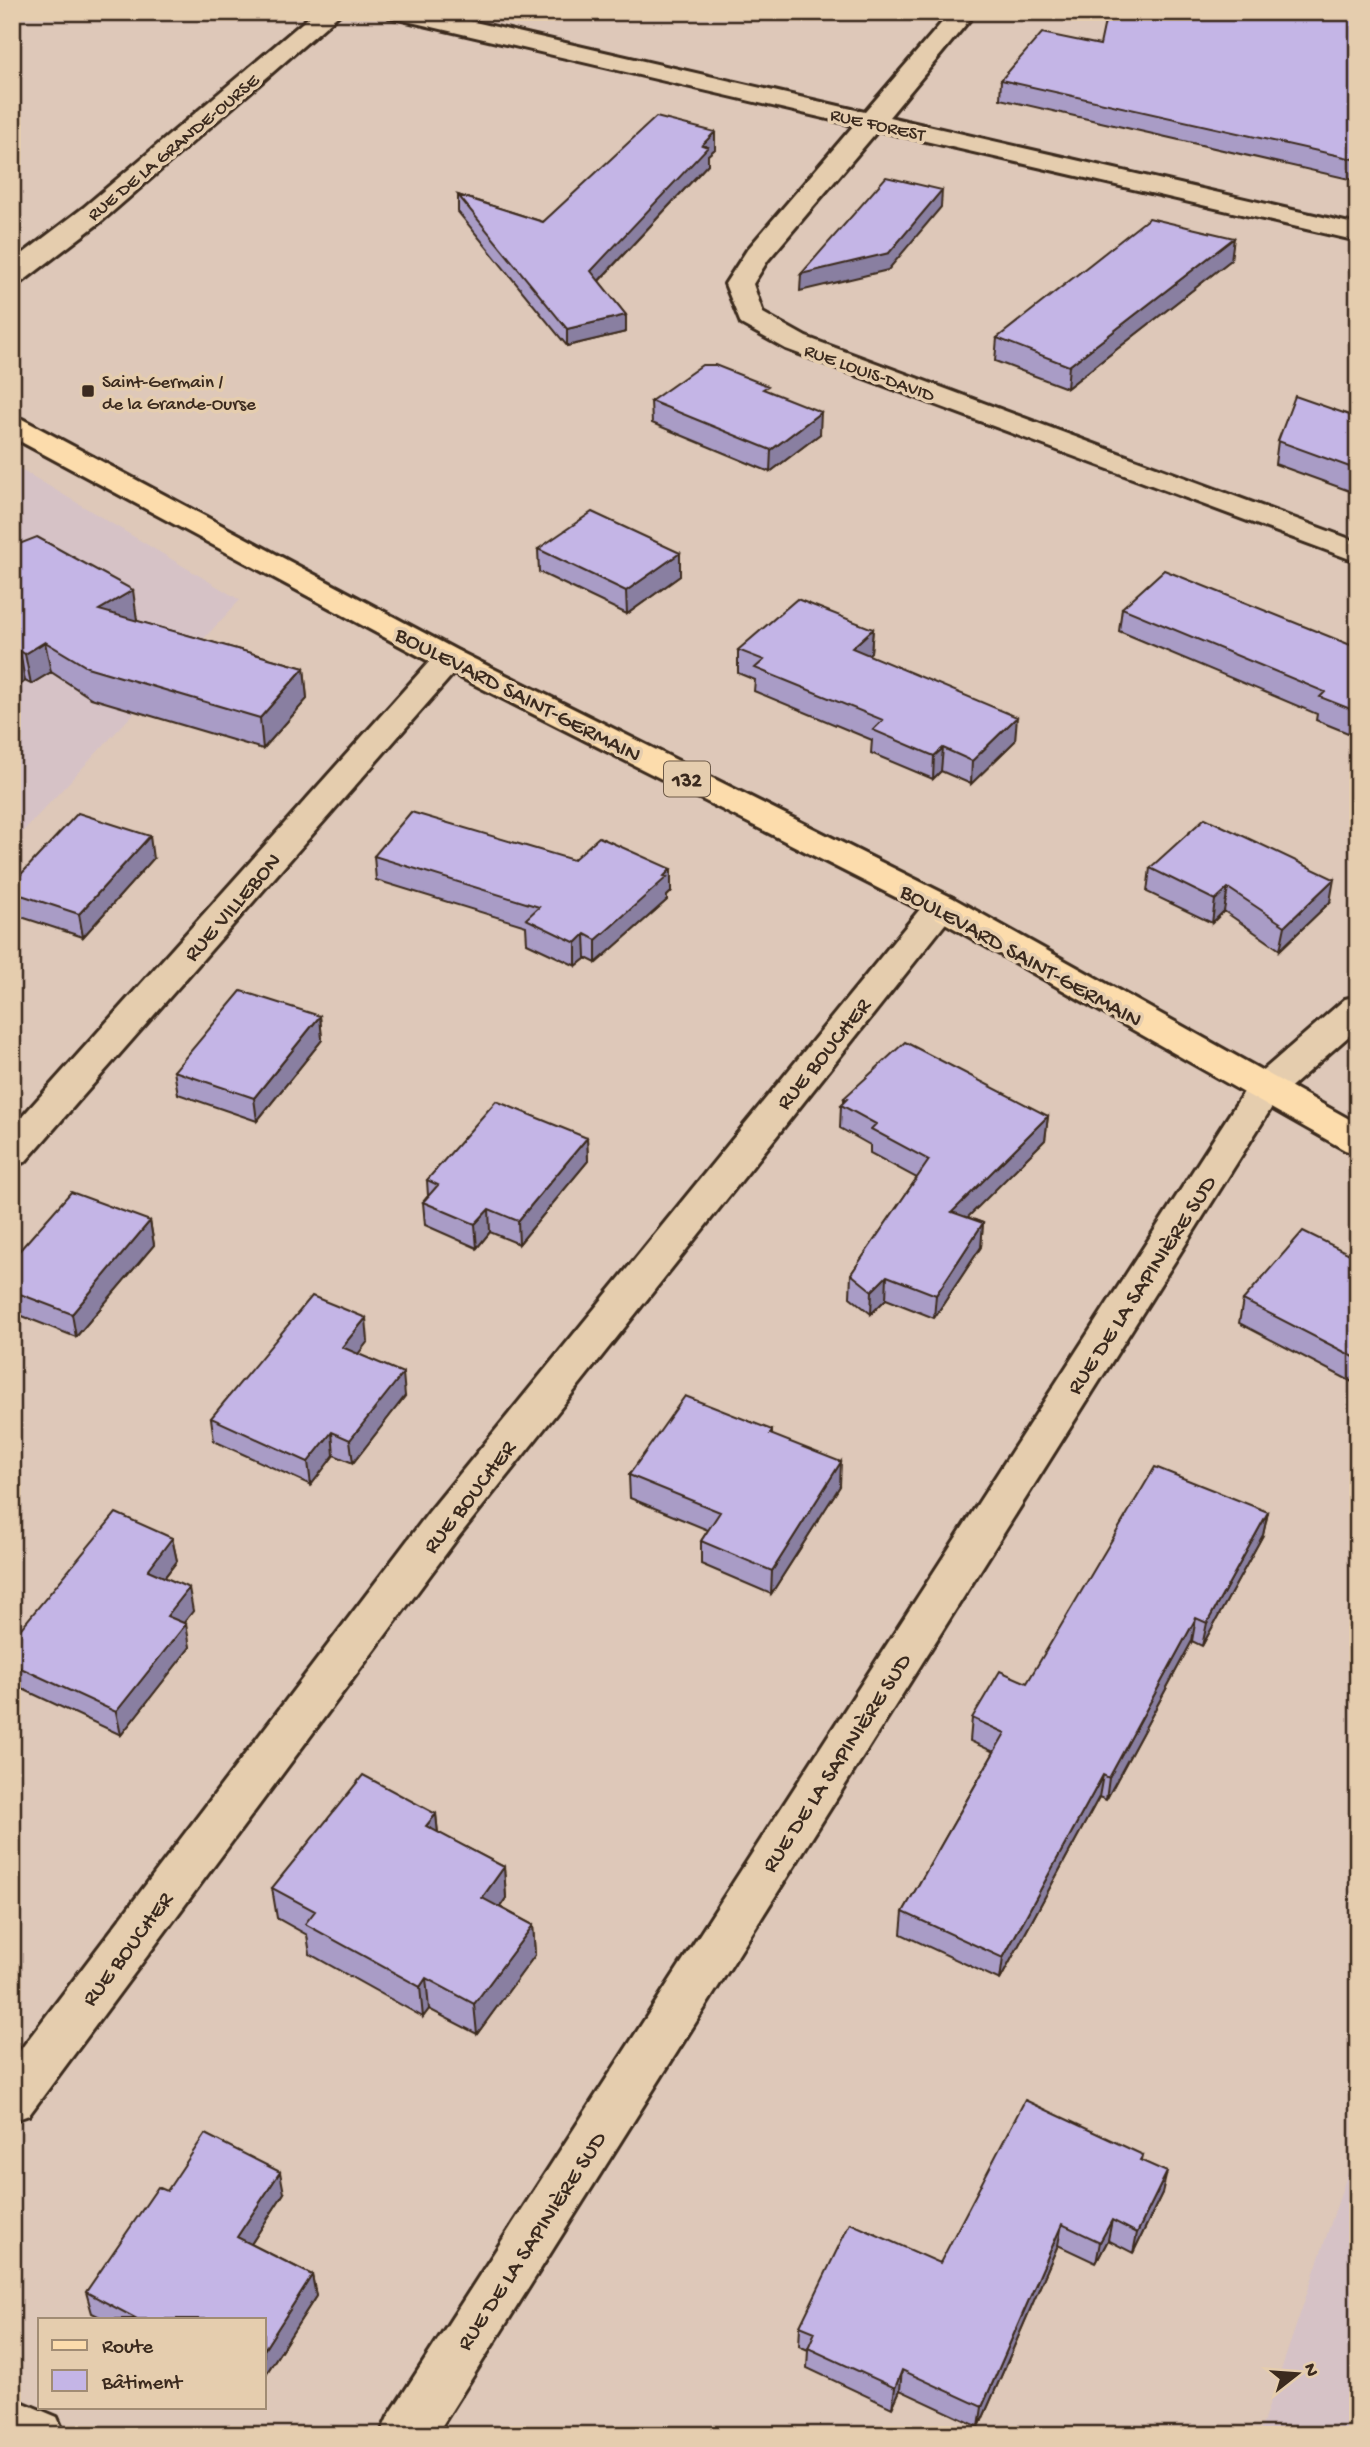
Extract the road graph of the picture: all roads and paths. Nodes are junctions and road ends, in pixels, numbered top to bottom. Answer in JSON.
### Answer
{"nodes":[{"id":1,"x":330,"y":12,"type":"edge"},
{"id":2,"x":398,"y":12,"type":"edge"},
{"id":3,"x":964,"y":12,"type":"edge"},
{"id":4,"x":871,"y":121,"type":"junction"},
{"id":5,"x":1358,"y":233,"type":"edge"},
{"id":6,"x":12,"y":276,"type":"edge"},
{"id":7,"x":12,"y":425,"type":"edge"},
{"id":8,"x":1358,"y":553,"type":"edge"},
{"id":9,"x":449,"y":659,"type":"junction"},
{"id":10,"x":941,"y":906,"type":"junction"},
{"id":11,"x":1358,"y":1008,"type":"edge"},
{"id":12,"x":1264,"y":1090,"type":"junction"},
{"id":13,"x":1358,"y":1141,"type":"edge"},
{"id":14,"x":12,"y":1153,"type":"edge"},
{"id":15,"x":12,"y":2099,"type":"edge"},
{"id":16,"x":12,"y":2423,"type":"edge"},
{"id":17,"x":38,"y":2435,"type":"edge"},
{"id":18,"x":406,"y":2435,"type":"edge"}],
"edges":[{"from":1,"to":6,"type":"street","name":"RUE DE LA GRANDE-OURSE"},
{"from":2,"to":4,"type":"street","name":"RUE FOREST"},
{"from":3,"to":4,"type":"street","name":"RUE LOUIS-DAVID"},
{"from":4,"to":5,"type":"street","name":"RUE FOREST"},
{"from":4,"to":8,"type":"street","name":"RUE LOUIS-DAVID"},
{"from":7,"to":9,"type":"main road","name":"BOULEVARD SAINT-GERMAIN","number":"132"},
{"from":9,"to":10,"type":"main road","name":"BOULEVARD SAINT-GERMAIN","number":"132"},
{"from":9,"to":14,"type":"street","name":"RUE VILLEBON"},
{"from":10,"to":12,"type":"main road","name":"BOULEVARD SAINT-GERMAIN","number":"132"},
{"from":10,"to":15,"type":"street","name":"RUE BOUCHER"},
{"from":11,"to":12,"type":"street","name":"RUE DE LA SAPINIÈRE SUD"},
{"from":12,"to":13,"type":"main road","name":"BOULEVARD SAINT-GERMAIN","number":"132"},
{"from":12,"to":18,"type":"street","name":"RUE DE LA SAPINIÈRE SUD"},
{"from":16,"to":17,"type":"street"}]}
